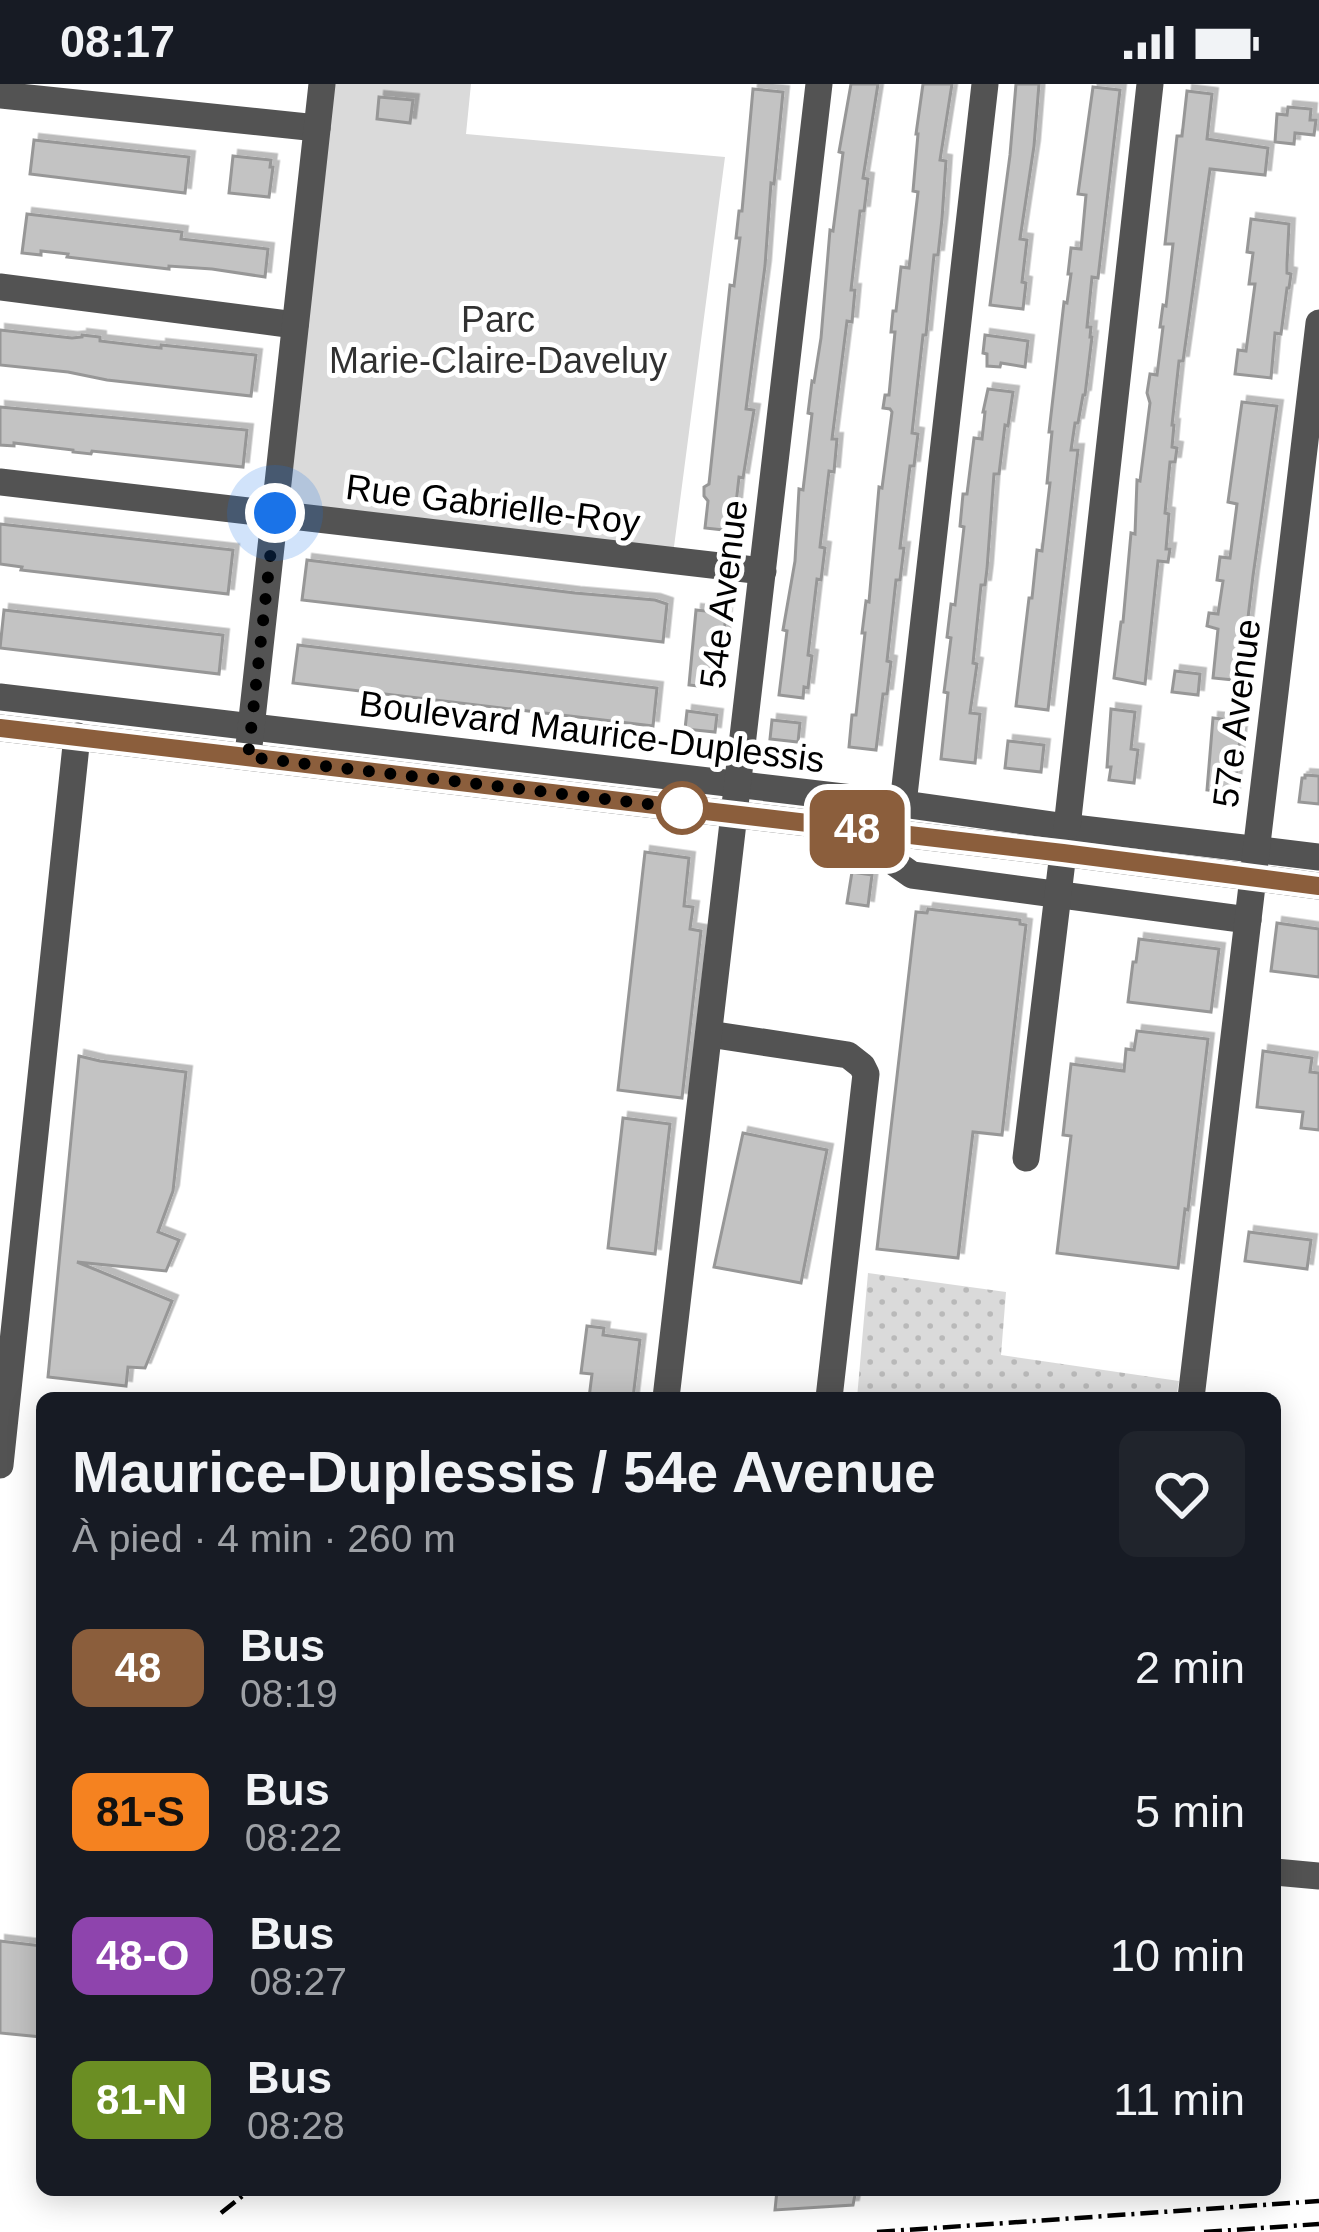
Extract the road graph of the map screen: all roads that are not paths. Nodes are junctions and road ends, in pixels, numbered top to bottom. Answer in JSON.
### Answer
{"nodes":[{"id":1,"x":322,"y":84,"type":"edge"},
{"id":2,"x":819,"y":84,"type":"edge"},
{"id":3,"x":985,"y":84,"type":"edge"},
{"id":4,"x":1150,"y":84,"type":"edge"},
{"id":5,"x":1,"y":102,"type":"edge"},
{"id":6,"x":317,"y":128,"type":"junction"},
{"id":7,"x":0,"y":287,"type":"edge"},
{"id":8,"x":1319,"y":323,"type":"edge"},
{"id":9,"x":295,"y":325,"type":"junction"},
{"id":10,"x":0,"y":482,"type":"edge"},
{"id":11,"x":275,"y":513,"type":"junction"},
{"id":12,"x":763,"y":571,"type":"junction"},
{"id":13,"x":0,"y":697,"type":"edge"},
{"id":14,"x":0,"y":728,"type":"edge"},
{"id":15,"x":250,"y":728,"type":"junction"},
{"id":16,"x":77,"y":736,"type":"junction"},
{"id":17,"x":248,"y":757,"type":"junction"},
{"id":18,"x":738,"y":785,"type":"junction"},
{"id":19,"x":903,"y":804,"type":"junction"},
{"id":20,"x":734,"y":814,"type":"junction"},
{"id":21,"x":896,"y":834,"type":"junction"},
{"id":22,"x":1065,"y":840,"type":"junction"},
{"id":23,"x":1319,"y":857,"type":"edge"},
{"id":24,"x":1254,"y":864,"type":"junction"},
{"id":25,"x":1319,"y":886,"type":"edge"},
{"id":26,"x":1058,"y":895,"type":"junction"},
{"id":27,"x":1248,"y":920,"type":"junction"},
{"id":28,"x":709,"y":1034,"type":"junction"},
{"id":29,"x":1026,"y":1158,"type":"dead end"},
{"id":30,"x":667,"y":1392,"type":"edge"},
{"id":31,"x":831,"y":1392,"type":"edge"},
{"id":32,"x":1192,"y":1392,"type":"edge"},
{"id":33,"x":2,"y":1424,"type":"edge"},
{"id":34,"x":0,"y":1465,"type":"edge"},
{"id":35,"x":1281,"y":1872,"type":"edge"},
{"id":36,"x":1319,"y":1876,"type":"edge"}],
"edges":[{"from":1,"to":6,"type":"street"},
{"from":2,"to":12,"type":"street","name":"54e Avenue"},
{"from":3,"to":19,"type":"street"},
{"from":4,"to":22,"type":"street"},
{"from":5,"to":6,"type":"street"},
{"from":6,"to":9,"type":"street"},
{"from":7,"to":9,"type":"street"},
{"from":8,"to":24,"type":"street","name":"57e Avenue"},
{"from":9,"to":11,"type":"street"},
{"from":10,"to":11,"type":"street","name":"Rue Gabrielle-Roy"},
{"from":11,"to":12,"type":"street","name":"Rue Gabrielle-Roy"},
{"from":11,"to":15,"type":"street"},
{"from":12,"to":18,"type":"street","name":"54e Avenue"},
{"from":13,"to":15,"type":"street","name":"Boulevard Maurice-Duplessis"},
{"from":14,"to":16,"type":"street","name":"Boulevard Maurice-Duplessis"},
{"from":15,"to":17,"type":"street"},
{"from":15,"to":18,"type":"street","name":"Boulevard Maurice-Duplessis"},
{"from":16,"to":17,"type":"street","name":"Boulevard Maurice-Duplessis"},
{"from":16,"to":33,"type":"street"},
{"from":17,"to":20,"type":"street","name":"Boulevard Maurice-Duplessis"},
{"from":18,"to":19,"type":"street","name":"Boulevard Maurice-Duplessis"},
{"from":18,"to":20,"type":"street","name":"54e Avenue"},
{"from":19,"to":22,"type":"street","name":"Boulevard Maurice-Duplessis"},
{"from":20,"to":21,"type":"street","name":"Boulevard Maurice-Duplessis"},
{"from":20,"to":28,"type":"street","name":"54e Avenue"},
{"from":21,"to":22,"type":"street","name":"Boulevard Maurice-Duplessis"},
{"from":21,"to":26,"type":"street"},
{"from":22,"to":24,"type":"street","name":"Boulevard Maurice-Duplessis"},
{"from":22,"to":26,"type":"street"},
{"from":23,"to":24,"type":"street","name":"Boulevard Maurice-Duplessis"},
{"from":24,"to":25,"type":"street","name":"Boulevard Maurice-Duplessis"},
{"from":24,"to":27,"type":"street","name":"57e Avenue"},
{"from":26,"to":27,"type":"street"},
{"from":26,"to":29,"type":"street"},
{"from":27,"to":32,"type":"street","name":"57e Avenue"},
{"from":28,"to":30,"type":"street","name":"54e Avenue"},
{"from":28,"to":31,"type":"street"},
{"from":33,"to":34,"type":"street"},
{"from":35,"to":36,"type":"street"}]}
